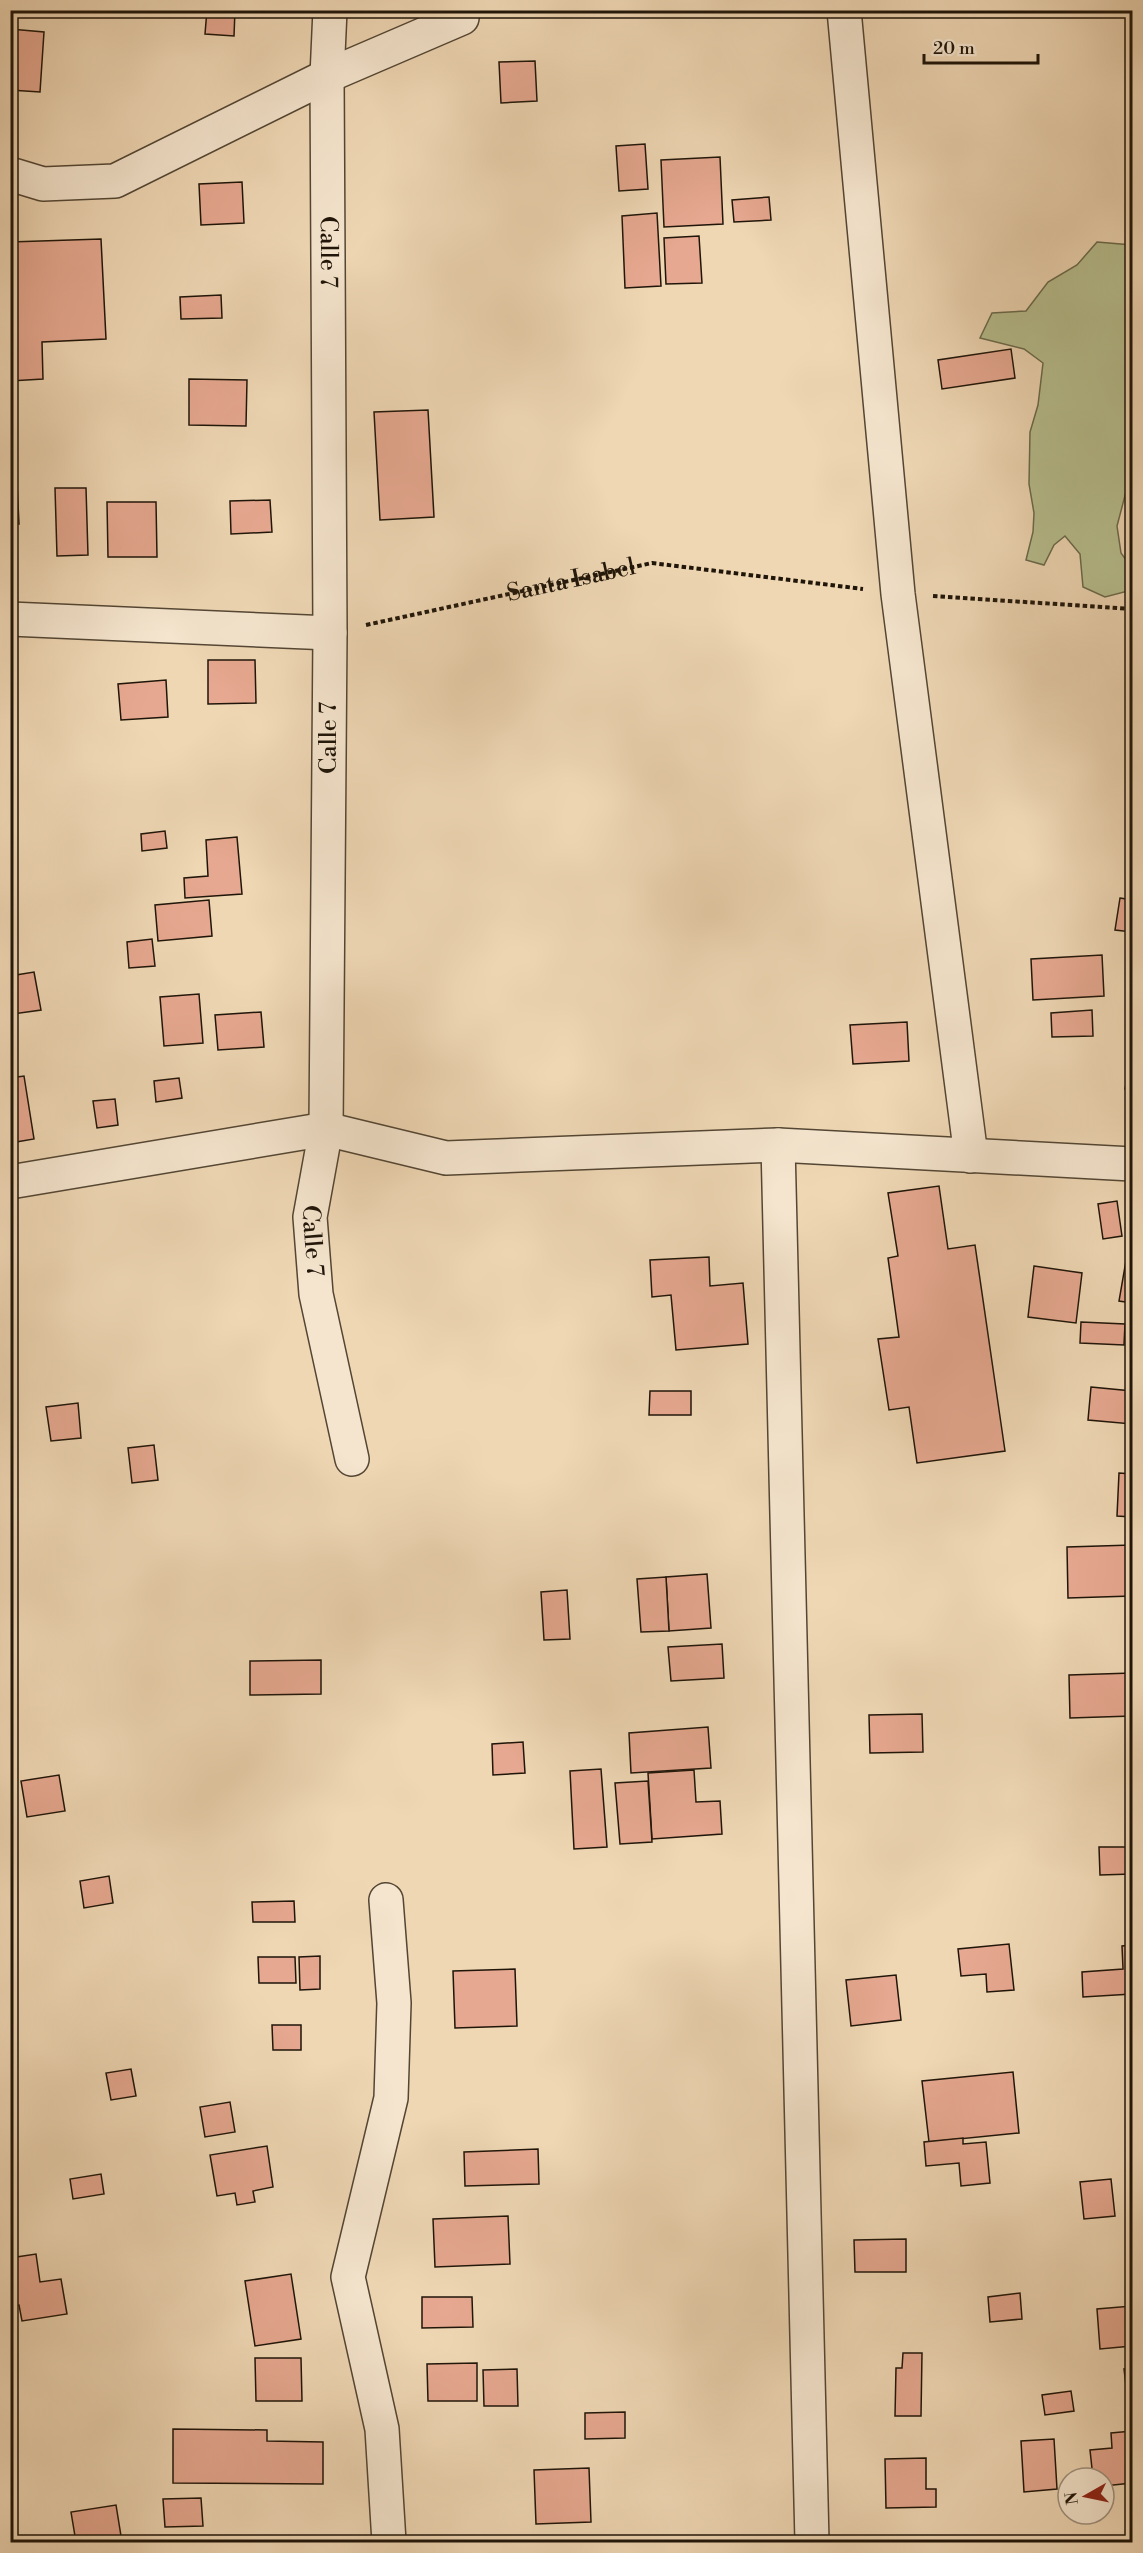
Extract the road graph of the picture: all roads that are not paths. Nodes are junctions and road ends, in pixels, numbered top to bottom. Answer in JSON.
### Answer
{"nodes":[{"id":1,"x":330,"y":10,"type":"edge"},
{"id":2,"x":844,"y":10,"type":"edge"},
{"id":3,"x":462,"y":18,"type":"dead end"},
{"id":4,"x":327,"y":76,"type":"junction"},
{"id":5,"x":10,"y":174,"type":"edge"},
{"id":6,"x":10,"y":619,"type":"edge"},
{"id":7,"x":330,"y":633,"type":"junction"},
{"id":8,"x":326,"y":1129,"type":"junction"},
{"id":9,"x":778,"y":1145,"type":"junction"},
{"id":10,"x":971,"y":1156,"type":"junction"},
{"id":11,"x":1132,"y":1164,"type":"edge"},
{"id":12,"x":10,"y":1182,"type":"edge"},
{"id":13,"x":352,"y":1459,"type":"dead end"},
{"id":14,"x":386,"y":1900,"type":"dead end"},
{"id":15,"x":389,"y":2542,"type":"edge"},
{"id":16,"x":812,"y":2542,"type":"edge"}],
"edges":[{"from":1,"to":4,"type":"street","name":"Calle 7"},
{"from":2,"to":10,"type":"street"},
{"from":3,"to":4,"type":"street"},
{"from":4,"to":5,"type":"street"},
{"from":4,"to":7,"type":"street","name":"Calle 7"},
{"from":6,"to":7,"type":"street"},
{"from":7,"to":8,"type":"street","name":"Calle 7"},
{"from":8,"to":9,"type":"street"},
{"from":8,"to":12,"type":"street"},
{"from":8,"to":13,"type":"street","name":"Calle 7"},
{"from":9,"to":10,"type":"street"},
{"from":9,"to":16,"type":"street"},
{"from":10,"to":11,"type":"street"},
{"from":14,"to":15,"type":"street"}]}
